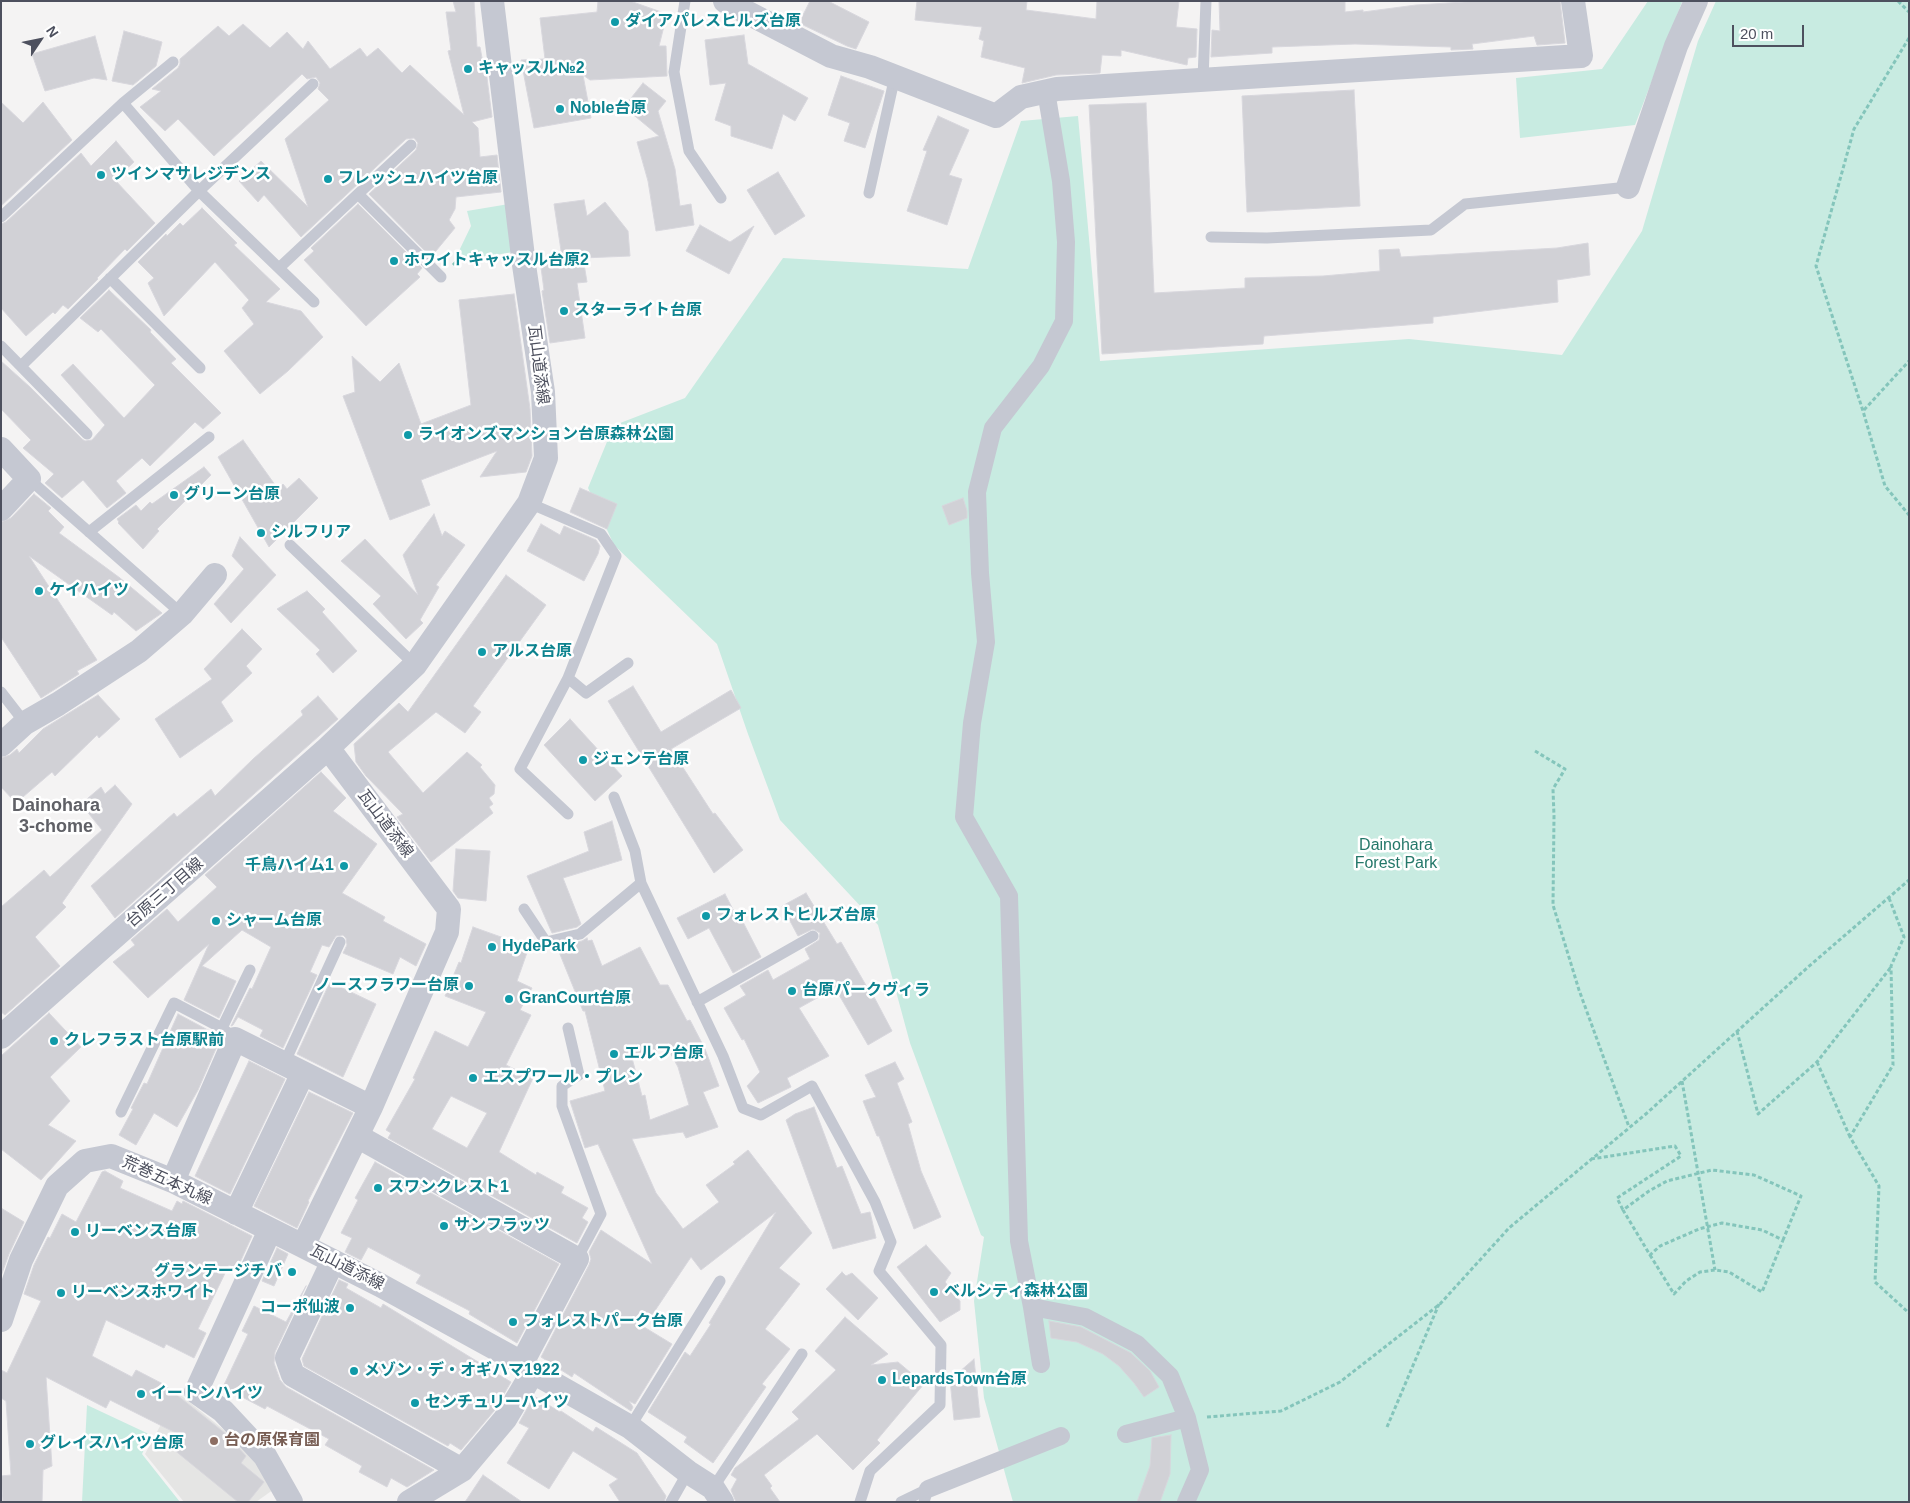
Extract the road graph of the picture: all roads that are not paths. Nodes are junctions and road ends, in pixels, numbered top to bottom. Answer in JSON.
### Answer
{"nodes":[{"id":1,"x":492,"y":1,"type":"edge"},
{"id":2,"x":685,"y":1,"type":"edge"},
{"id":3,"x":725,"y":1,"type":"edge"},
{"id":4,"x":1206,"y":1,"type":"edge"},
{"id":5,"x":1573,"y":1,"type":"edge"},
{"id":6,"x":1696,"y":1,"type":"edge"},
{"id":7,"x":173,"y":62,"type":"dead end"},
{"id":8,"x":895,"y":76,"type":"junction"},
{"id":9,"x":1203,"y":79,"type":"junction"},
{"id":10,"x":313,"y":84,"type":"dead end"},
{"id":11,"x":1046,"y":91,"type":"junction"},
{"id":12,"x":123,"y":103,"type":"junction"},
{"id":13,"x":411,"y":145,"type":"dead end"},
{"id":14,"x":1628,"y":187,"type":"joint"},
{"id":15,"x":199,"y":190,"type":"junction"},
{"id":16,"x":869,"y":193,"type":"dead end"},
{"id":17,"x":358,"y":194,"type":"junction"},
{"id":18,"x":721,"y":198,"type":"dead end"},
{"id":19,"x":1,"y":217,"type":"edge"},
{"id":20,"x":1211,"y":237,"type":"dead end"},
{"id":21,"x":279,"y":268,"type":"junction"},
{"id":22,"x":441,"y":277,"type":"dead end"},
{"id":23,"x":110,"y":278,"type":"junction"},
{"id":24,"x":314,"y":302,"type":"dead end"},
{"id":25,"x":1,"y":346,"type":"edge"},
{"id":26,"x":21,"y":366,"type":"junction"},
{"id":27,"x":200,"y":368,"type":"dead end"},
{"id":28,"x":87,"y":434,"type":"dead end"},
{"id":29,"x":209,"y":437,"type":"dead end"},
{"id":30,"x":1,"y":449,"type":"edge"},
{"id":31,"x":29,"y":479,"type":"junction"},
{"id":32,"x":529,"y":504,"type":"junction"},
{"id":33,"x":1,"y":509,"type":"edge"},
{"id":34,"x":89,"y":532,"type":"junction"},
{"id":35,"x":290,"y":545,"type":"dead end"},
{"id":36,"x":215,"y":575,"type":"dead end"},
{"id":37,"x":182,"y":614,"type":"junction"},
{"id":38,"x":628,"y":663,"type":"dead end"},
{"id":39,"x":415,"y":665,"type":"junction"},
{"id":40,"x":568,"y":678,"type":"junction"},
{"id":41,"x":1,"y":692,"type":"edge"},
{"id":42,"x":25,"y":723,"type":"junction"},
{"id":43,"x":1,"y":745,"type":"edge"},
{"id":44,"x":328,"y":748,"type":"junction"},
{"id":45,"x":614,"y":797,"type":"dead end"},
{"id":46,"x":568,"y":814,"type":"dead end"},
{"id":47,"x":640,"y":884,"type":"junction"},
{"id":48,"x":524,"y":909,"type":"dead end"},
{"id":49,"x":814,"y":936,"type":"dead end"},
{"id":50,"x":340,"y":942,"type":"dead end"},
{"id":51,"x":250,"y":970,"type":"dead end"},
{"id":52,"x":697,"y":1002,"type":"junction"},
{"id":53,"x":568,"y":1028,"type":"dead end"},
{"id":54,"x":229,"y":1034,"type":"junction"},
{"id":55,"x":1,"y":1037,"type":"edge"},
{"id":56,"x":293,"y":1068,"type":"junction"},
{"id":57,"x":371,"y":1107,"type":"junction"},
{"id":58,"x":121,"y":1112,"type":"dead end"},
{"id":59,"x":357,"y":1136,"type":"junction"},
{"id":60,"x":173,"y":1180,"type":"junction"},
{"id":61,"x":236,"y":1213,"type":"junction"},
{"id":62,"x":270,"y":1230,"type":"junction"},
{"id":63,"x":303,"y":1246,"type":"junction"},
{"id":64,"x":577,"y":1259,"type":"junction"},
{"id":65,"x":333,"y":1261,"type":"junction"},
{"id":66,"x":720,"y":1281,"type":"dead end"},
{"id":67,"x":1032,"y":1307,"type":"junction"},
{"id":68,"x":1,"y":1320,"type":"edge"},
{"id":69,"x":802,"y":1354,"type":"dead end"},
{"id":70,"x":1041,"y":1364,"type":"dead end"},
{"id":71,"x":528,"y":1368,"type":"junction"},
{"id":72,"x":1186,"y":1418,"type":"junction"},
{"id":73,"x":630,"y":1427,"type":"junction"},
{"id":74,"x":1126,"y":1434,"type":"dead end"},
{"id":75,"x":1061,"y":1436,"type":"dead end"},
{"id":76,"x":462,"y":1470,"type":"junction"},
{"id":77,"x":688,"y":1472,"type":"junction"},
{"id":78,"x":718,"y":1495,"type":"edge"},
{"id":79,"x":926,"y":1495,"type":"edge"},
{"id":80,"x":291,"y":1502,"type":"edge"},
{"id":81,"x":409,"y":1502,"type":"edge"},
{"id":82,"x":671,"y":1502,"type":"edge"},
{"id":83,"x":860,"y":1502,"type":"edge"},
{"id":84,"x":901,"y":1502,"type":"edge"},
{"id":85,"x":1186,"y":1502,"type":"edge"}],
"edges":[{"from":1,"to":32,"type":"street","name":"瓦山道添線"},
{"from":2,"to":18,"type":"lane"},
{"from":3,"to":8,"type":"street"},
{"from":4,"to":9,"type":"lane"},
{"from":5,"to":9,"type":"street"},
{"from":6,"to":14,"type":"street"},
{"from":7,"to":12,"type":"lane"},
{"from":8,"to":11,"type":"street"},
{"from":8,"to":16,"type":"lane"},
{"from":9,"to":11,"type":"street"},
{"from":10,"to":15,"type":"lane"},
{"from":11,"to":67,"type":"street"},
{"from":12,"to":15,"type":"lane"},
{"from":12,"to":19,"type":"lane"},
{"from":13,"to":17,"type":"lane"},
{"from":14,"to":20,"type":"lane"},
{"from":15,"to":21,"type":"lane"},
{"from":15,"to":23,"type":"lane"},
{"from":17,"to":21,"type":"lane"},
{"from":17,"to":22,"type":"lane"},
{"from":21,"to":24,"type":"lane"},
{"from":23,"to":26,"type":"lane"},
{"from":23,"to":27,"type":"lane"},
{"from":25,"to":26,"type":"lane"},
{"from":26,"to":28,"type":"lane"},
{"from":29,"to":34,"type":"lane"},
{"from":30,"to":31,"type":"street"},
{"from":31,"to":33,"type":"street"},
{"from":31,"to":34,"type":"lane"},
{"from":32,"to":39,"type":"street","name":"瓦山道添線"},
{"from":32,"to":40,"type":"lane"},
{"from":34,"to":37,"type":"lane"},
{"from":35,"to":39,"type":"lane"},
{"from":36,"to":37,"type":"street"},
{"from":37,"to":42,"type":"street"},
{"from":38,"to":40,"type":"lane"},
{"from":39,"to":44,"type":"street","name":"瓦山道添線"},
{"from":40,"to":46,"type":"lane"},
{"from":41,"to":42,"type":"lane"},
{"from":42,"to":43,"type":"street"},
{"from":44,"to":55,"type":"street","name":"台原三丁目線"},
{"from":44,"to":57,"type":"street","name":"瓦山道添線"},
{"from":45,"to":47,"type":"lane"},
{"from":47,"to":48,"type":"lane"},
{"from":47,"to":52,"type":"lane"},
{"from":49,"to":52,"type":"lane"},
{"from":50,"to":56,"type":"lane"},
{"from":51,"to":54,"type":"lane"},
{"from":52,"to":83,"type":"lane"},
{"from":53,"to":64,"type":"lane"},
{"from":54,"to":56,"type":"street"},
{"from":54,"to":58,"type":"lane"},
{"from":54,"to":60,"type":"street"},
{"from":56,"to":57,"type":"street"},
{"from":56,"to":61,"type":"street"},
{"from":57,"to":59,"type":"street","name":"瓦山道添線"},
{"from":59,"to":63,"type":"street","name":"瓦山道添線"},
{"from":59,"to":64,"type":"street"},
{"from":60,"to":61,"type":"street","name":"荒巻五本丸線"},
{"from":60,"to":68,"type":"street","name":"荒巻五本丸線"},
{"from":61,"to":62,"type":"street","name":"荒巻五本丸線"},
{"from":62,"to":63,"type":"street","name":"荒巻五本丸線"},
{"from":62,"to":80,"type":"street"},
{"from":63,"to":65,"type":"street","name":"瓦山道添線"},
{"from":64,"to":71,"type":"street"},
{"from":65,"to":71,"type":"street","name":"瓦山道添線"},
{"from":65,"to":76,"type":"street"},
{"from":66,"to":73,"type":"lane"},
{"from":67,"to":70,"type":"street"},
{"from":67,"to":72,"type":"street"},
{"from":69,"to":78,"type":"lane"},
{"from":71,"to":73,"type":"street","name":"瓦山道添線"},
{"from":71,"to":76,"type":"street"},
{"from":72,"to":74,"type":"street"},
{"from":72,"to":85,"type":"street"},
{"from":73,"to":77,"type":"street","name":"瓦山道添線"},
{"from":75,"to":79,"type":"street"},
{"from":76,"to":81,"type":"street"},
{"from":77,"to":78,"type":"street","name":"瓦山道添線"},
{"from":77,"to":82,"type":"lane"},
{"from":79,"to":84,"type":"lane"}]}
